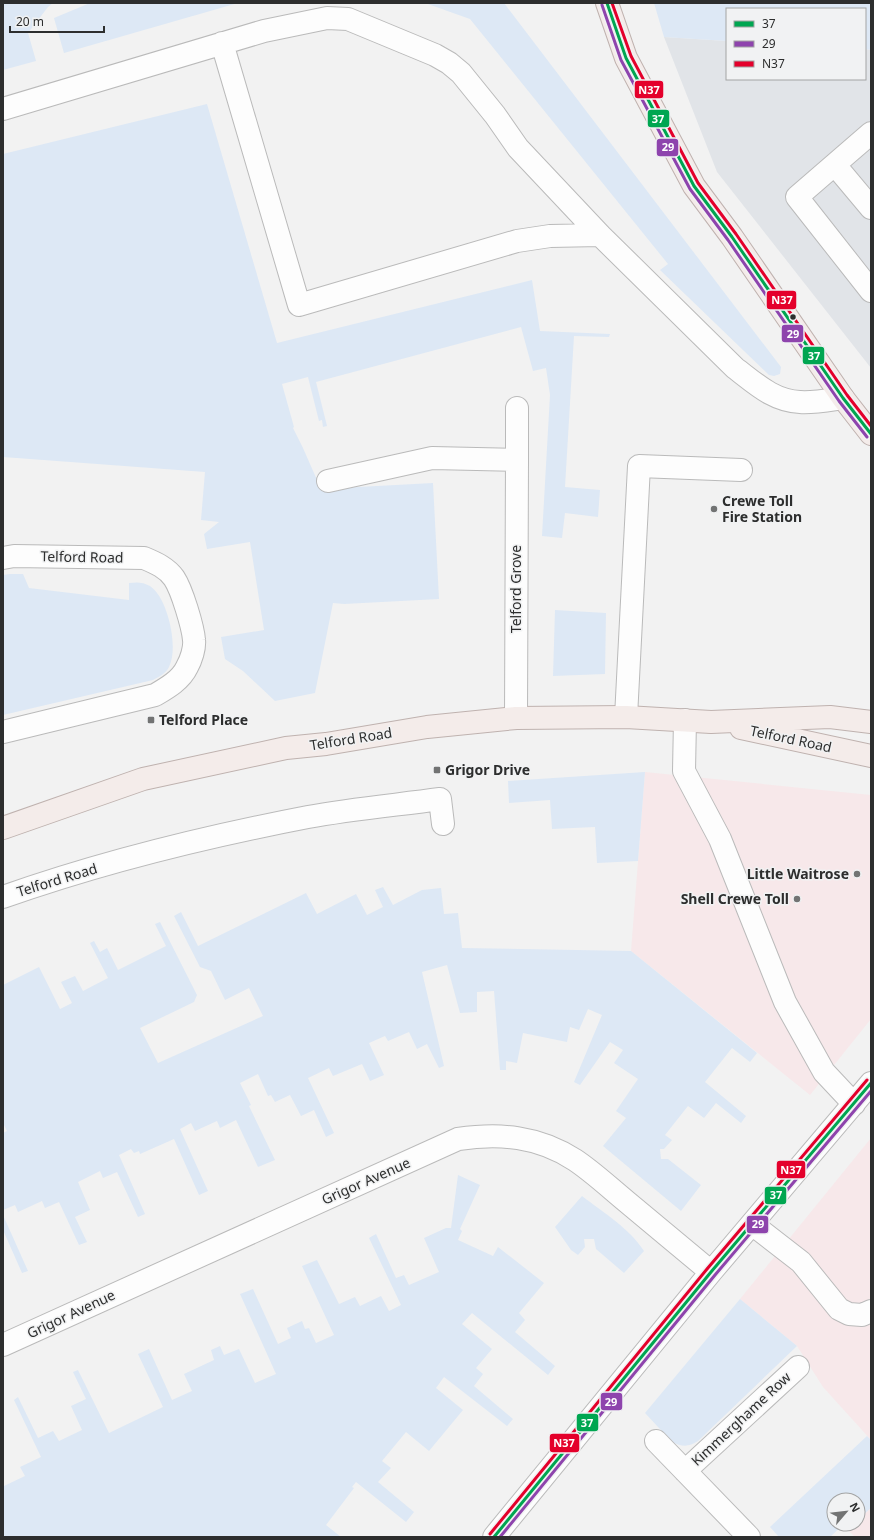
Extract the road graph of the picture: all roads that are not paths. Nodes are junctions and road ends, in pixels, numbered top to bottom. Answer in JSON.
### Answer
{"nodes":[{"id":1,"x":607,"y":3,"type":"edge"},
{"id":2,"x":222,"y":43,"type":"junction"},
{"id":3,"x":3,"y":109,"type":"edge"},
{"id":4,"x":871,"y":133,"type":"edge"},
{"id":5,"x":835,"y":165,"type":"junction"},
{"id":6,"x":871,"y":208,"type":"edge"},
{"id":7,"x":600,"y":235,"type":"junction"},
{"id":8,"x":871,"y":291,"type":"edge"},
{"id":9,"x":843,"y":398,"type":"junction"},
{"id":10,"x":517,"y":408,"type":"dead end"},
{"id":11,"x":871,"y":434,"type":"edge"},
{"id":12,"x":517,"y":460,"type":"junction"},
{"id":13,"x":741,"y":470,"type":"dead end"},
{"id":14,"x":328,"y":481,"type":"dead end"},
{"id":15,"x":3,"y":558,"type":"edge"},
{"id":16,"x":626,"y":717,"type":"junction"},
{"id":17,"x":516,"y":718,"type":"junction"},
{"id":18,"x":685,"y":720,"type":"junction"},
{"id":19,"x":711,"y":722,"type":"junction"},
{"id":20,"x":871,"y":722,"type":"edge"},
{"id":21,"x":3,"y":732,"type":"edge"},
{"id":22,"x":871,"y":756,"type":"edge"},
{"id":23,"x":442,"y":824,"type":"dead end"},
{"id":24,"x":3,"y":828,"type":"edge"},
{"id":25,"x":3,"y":897,"type":"edge"},
{"id":26,"x":871,"y":1083,"type":"edge"},
{"id":27,"x":854,"y":1104,"type":"junction"},
{"id":28,"x":752,"y":1224,"type":"junction"},
{"id":29,"x":711,"y":1272,"type":"junction"},
{"id":30,"x":871,"y":1311,"type":"edge"},
{"id":31,"x":3,"y":1345,"type":"edge"},
{"id":32,"x":798,"y":1367,"type":"dead end"},
{"id":33,"x":656,"y":1441,"type":"dead end"},
{"id":34,"x":685,"y":1471,"type":"junction"},
{"id":35,"x":494,"y":1537,"type":"edge"},
{"id":36,"x":749,"y":1537,"type":"edge"}],
"edges":[{"from":1,"to":9,"type":"main road"},
{"from":2,"to":3,"type":"street"},
{"from":2,"to":7,"type":"street"},
{"from":2,"to":7,"type":"street"},
{"from":4,"to":5,"type":"street"},
{"from":5,"to":6,"type":"street"},
{"from":5,"to":8,"type":"street"},
{"from":7,"to":9,"type":"street"},
{"from":9,"to":11,"type":"main road"},
{"from":10,"to":12,"type":"street","name":"Telford Grove"},
{"from":12,"to":14,"type":"street"},
{"from":12,"to":17,"type":"street","name":"Telford Grove"},
{"from":13,"to":16,"type":"street"},
{"from":15,"to":21,"type":"street","name":"Telford Road"},
{"from":16,"to":17,"type":"main road","name":"Telford Road"},
{"from":16,"to":18,"type":"main road","name":"Telford Road"},
{"from":17,"to":24,"type":"main road","name":"Telford Road"},
{"from":18,"to":19,"type":"main road","name":"Telford Road"},
{"from":18,"to":27,"type":"street"},
{"from":19,"to":20,"type":"main road","name":"Telford Road"},
{"from":19,"to":22,"type":"main road","name":"Telford Road"},
{"from":23,"to":25,"type":"street","name":"Telford Road"},
{"from":26,"to":27,"type":"street"},
{"from":27,"to":28,"type":"street"},
{"from":28,"to":29,"type":"street"},
{"from":28,"to":30,"type":"street"},
{"from":29,"to":31,"type":"street","name":"Grigor Avenue"},
{"from":29,"to":35,"type":"street"},
{"from":32,"to":34,"type":"street","name":"Kimmerghame Row"},
{"from":33,"to":34,"type":"street","name":"Kimmerghame Row"},
{"from":34,"to":36,"type":"street","name":"Kimmerghame Row"}]}
